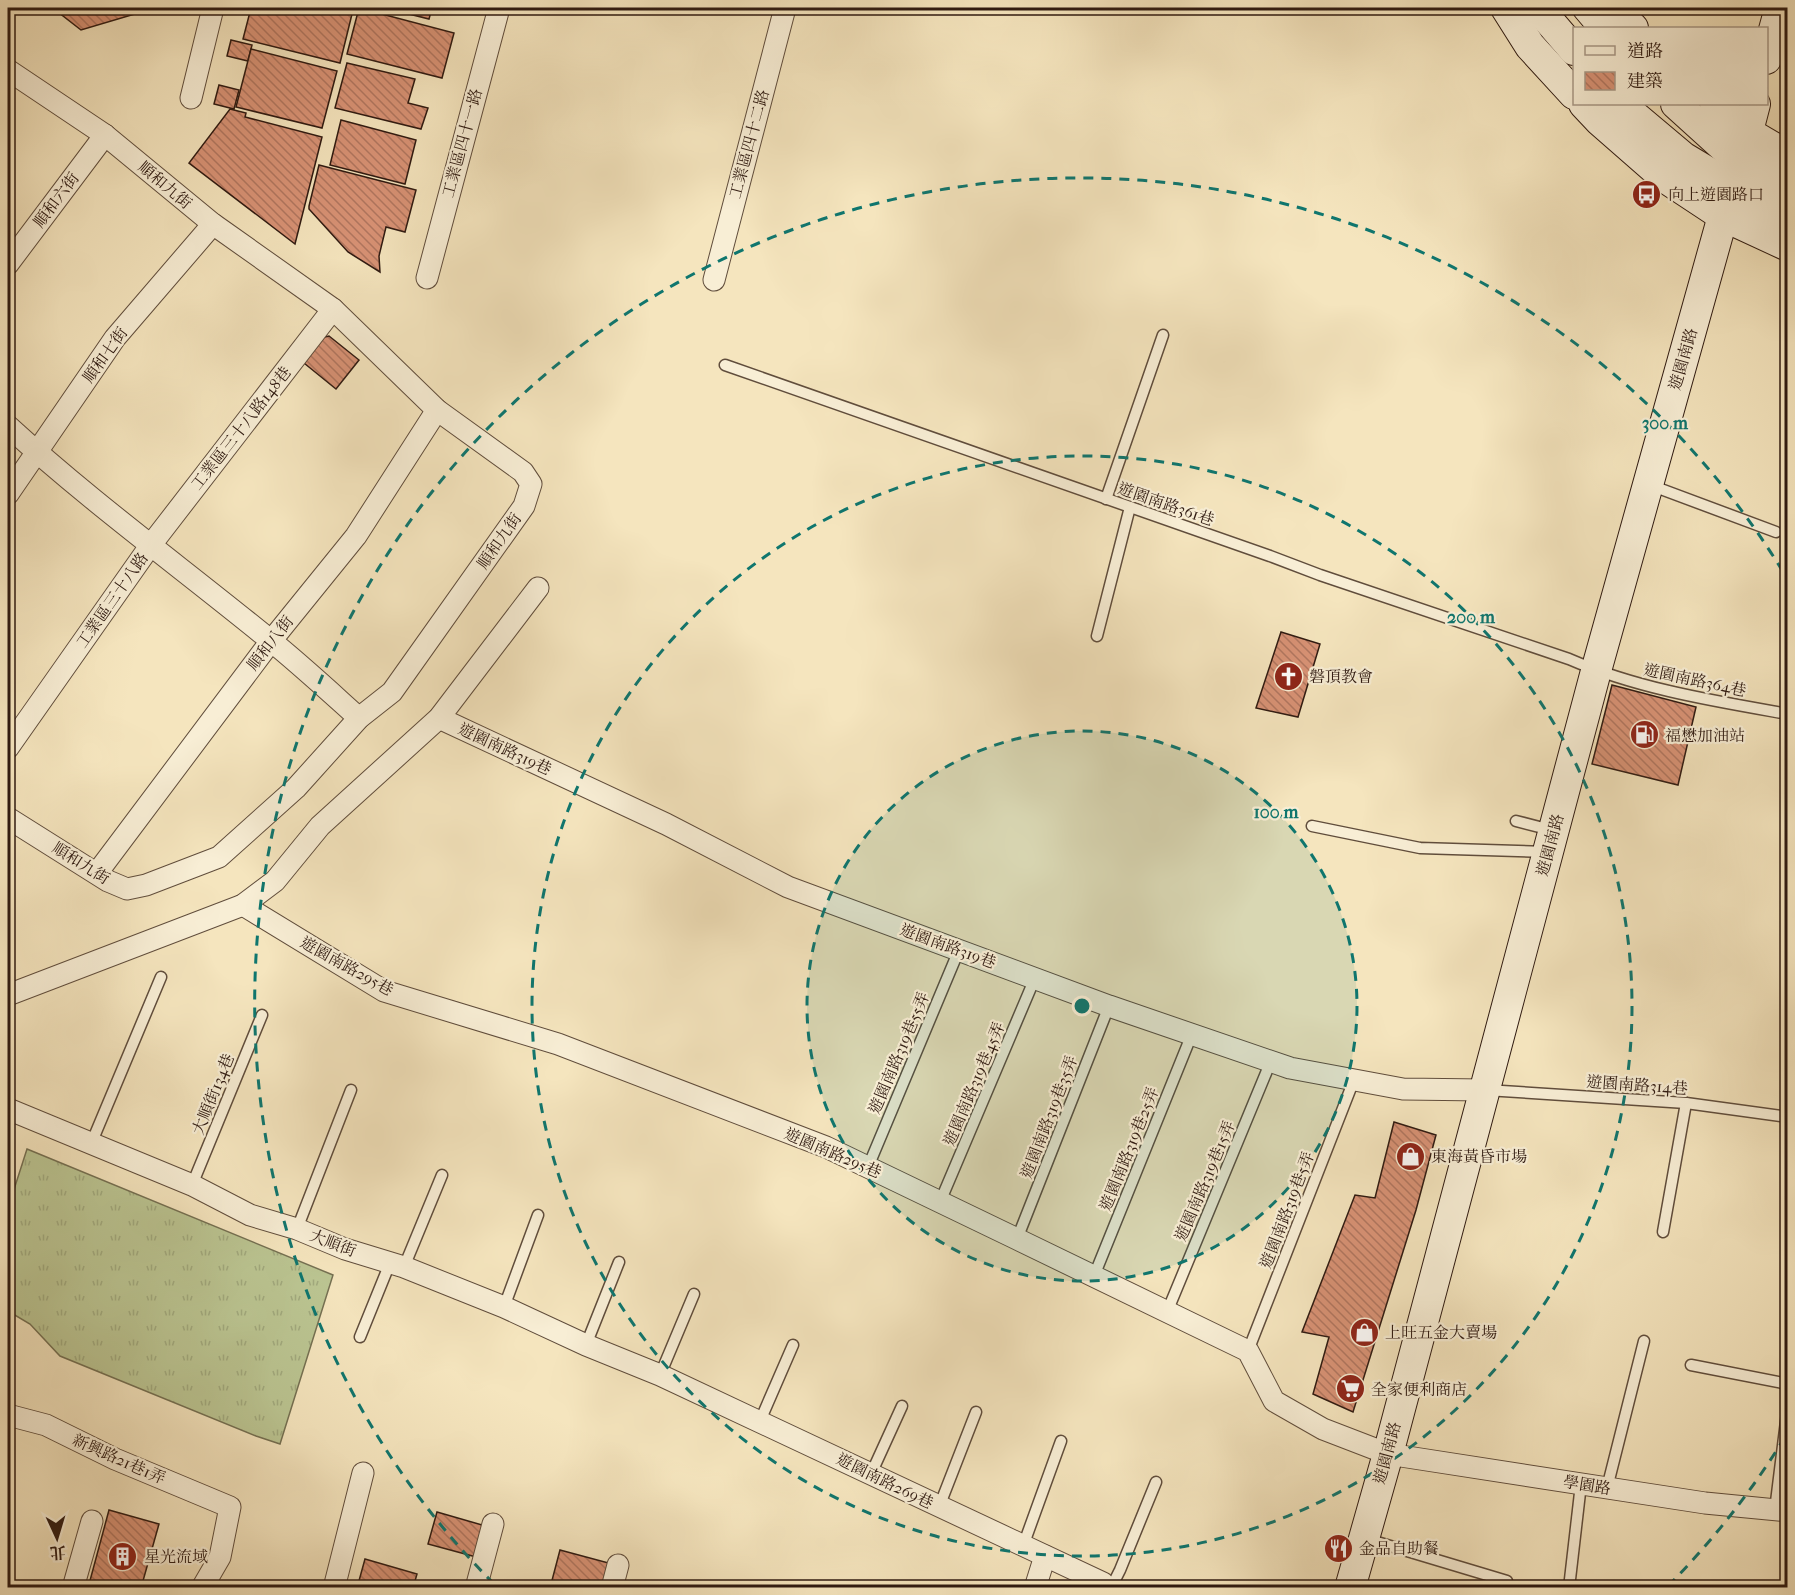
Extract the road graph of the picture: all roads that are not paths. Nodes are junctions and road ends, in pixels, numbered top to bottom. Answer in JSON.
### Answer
{"nodes":[{"id":1,"x":213,"y":8,"type":"edge"},
{"id":2,"x":499,"y":8,"type":"edge"},
{"id":3,"x":785,"y":8,"type":"edge"},
{"id":4,"x":1506,"y":8,"type":"edge"},
{"id":5,"x":1538,"y":8,"type":"edge"},
{"id":6,"x":1588,"y":8,"type":"edge"},
{"id":7,"x":1613,"y":8,"type":"edge"},
{"id":8,"x":1780,"y":8,"type":"edge"},
{"id":9,"x":1604,"y":27,"type":"edge"},
{"id":10,"x":1632,"y":27,"type":"edge"},
{"id":11,"x":1573,"y":48,"type":"edge"},
{"id":12,"x":1768,"y":55,"type":"edge"},
{"id":13,"x":8,"y":70,"type":"edge"},
{"id":14,"x":1573,"y":91,"type":"edge"},
{"id":15,"x":191,"y":99,"type":"dead end"},
{"id":16,"x":1585,"y":105,"type":"edge"},
{"id":17,"x":1621,"y":105,"type":"edge"},
{"id":18,"x":1677,"y":105,"type":"edge"},
{"id":19,"x":1716,"y":105,"type":"edge"},
{"id":20,"x":1755,"y":105,"type":"edge"},
{"id":21,"x":1747,"y":132,"type":"junction"},
{"id":22,"x":105,"y":135,"type":"junction"},
{"id":23,"x":1788,"y":156,"type":"edge"},
{"id":24,"x":1736,"y":175,"type":"junction"},
{"id":25,"x":1788,"y":188,"type":"edge"},
{"id":26,"x":1723,"y":216,"type":"junction"},
{"id":27,"x":1788,"y":219,"type":"edge"},
{"id":28,"x":213,"y":224,"type":"junction"},
{"id":29,"x":1788,"y":246,"type":"edge"},
{"id":30,"x":8,"y":264,"type":"edge"},
{"id":31,"x":427,"y":278,"type":"dead end"},
{"id":32,"x":714,"y":280,"type":"dead end"},
{"id":33,"x":333,"y":309,"type":"junction"},
{"id":34,"x":1163,"y":335,"type":"dead end"},
{"id":35,"x":725,"y":365,"type":"dead end"},
{"id":36,"x":437,"y":410,"type":"junction"},
{"id":37,"x":8,"y":426,"type":"edge"},
{"id":38,"x":36,"y":453,"type":"junction"},
{"id":39,"x":1648,"y":485,"type":"junction"},
{"id":40,"x":8,"y":494,"type":"edge"},
{"id":41,"x":1106,"y":499,"type":"junction"},
{"id":42,"x":1130,"y":507,"type":"junction"},
{"id":43,"x":1776,"y":532,"type":"dead end"},
{"id":44,"x":150,"y":546,"type":"junction"},
{"id":45,"x":538,"y":588,"type":"dead end"},
{"id":46,"x":1097,"y":636,"type":"dead end"},
{"id":47,"x":271,"y":640,"type":"junction"},
{"id":48,"x":1596,"y":671,"type":"junction"},
{"id":49,"x":1788,"y":714,"type":"edge"},
{"id":50,"x":359,"y":718,"type":"junction"},
{"id":51,"x":439,"y":718,"type":"junction"},
{"id":52,"x":8,"y":748,"type":"edge"},
{"id":53,"x":8,"y":818,"type":"edge"},
{"id":54,"x":1516,"y":821,"type":"dead end"},
{"id":55,"x":1312,"y":826,"type":"dead end"},
{"id":56,"x":1551,"y":842,"type":"junction"},
{"id":57,"x":97,"y":873,"type":"junction"},
{"id":58,"x":243,"y":906,"type":"junction"},
{"id":59,"x":959,"y":950,"type":"junction"},
{"id":60,"x":161,"y":978,"type":"dead end"},
{"id":61,"x":1035,"y":978,"type":"junction"},
{"id":62,"x":8,"y":995,"type":"edge"},
{"id":63,"x":1109,"y":1006,"type":"junction"},
{"id":64,"x":262,"y":1015,"type":"dead end"},
{"id":65,"x":1192,"y":1034,"type":"junction"},
{"id":66,"x":1271,"y":1061,"type":"junction"},
{"id":67,"x":1354,"y":1080,"type":"junction"},
{"id":68,"x":351,"y":1090,"type":"dead end"},
{"id":69,"x":1484,"y":1090,"type":"junction"},
{"id":70,"x":1686,"y":1103,"type":"junction"},
{"id":71,"x":8,"y":1109,"type":"edge"},
{"id":72,"x":1788,"y":1117,"type":"edge"},
{"id":73,"x":91,"y":1144,"type":"junction"},
{"id":74,"x":867,"y":1167,"type":"junction"},
{"id":75,"x":442,"y":1175,"type":"dead end"},
{"id":76,"x":192,"y":1185,"type":"junction"},
{"id":77,"x":940,"y":1202,"type":"junction"},
{"id":78,"x":538,"y":1215,"type":"dead end"},
{"id":79,"x":297,"y":1229,"type":"junction"},
{"id":80,"x":1663,"y":1232,"type":"dead end"},
{"id":81,"x":1017,"y":1239,"type":"junction"},
{"id":82,"x":620,"y":1262,"type":"dead end"},
{"id":83,"x":397,"y":1265,"type":"junction"},
{"id":84,"x":1094,"y":1276,"type":"junction"},
{"id":85,"x":694,"y":1294,"type":"dead end"},
{"id":86,"x":504,"y":1307,"type":"junction"},
{"id":87,"x":1167,"y":1312,"type":"junction"},
{"id":88,"x":360,"y":1337,"type":"dead end"},
{"id":89,"x":1644,"y":1341,"type":"dead end"},
{"id":90,"x":586,"y":1345,"type":"junction"},
{"id":91,"x":793,"y":1345,"type":"dead end"},
{"id":92,"x":1248,"y":1351,"type":"junction"},
{"id":93,"x":1691,"y":1365,"type":"dead end"},
{"id":94,"x":660,"y":1375,"type":"junction"},
{"id":95,"x":1788,"y":1384,"type":"edge"},
{"id":96,"x":1788,"y":1405,"type":"edge"},
{"id":97,"x":902,"y":1406,"type":"dead end"},
{"id":98,"x":976,"y":1412,"type":"dead end"},
{"id":99,"x":8,"y":1415,"type":"edge"},
{"id":100,"x":760,"y":1421,"type":"junction"},
{"id":101,"x":1061,"y":1441,"type":"dead end"},
{"id":102,"x":1388,"y":1454,"type":"junction"},
{"id":103,"x":363,"y":1473,"type":"dead end"},
{"id":104,"x":871,"y":1474,"type":"junction"},
{"id":105,"x":1156,"y":1482,"type":"dead end"},
{"id":106,"x":1581,"y":1484,"type":"junction"},
{"id":107,"x":1607,"y":1488,"type":"junction"},
{"id":108,"x":939,"y":1507,"type":"junction"},
{"id":109,"x":1781,"y":1510,"type":"edge"},
{"id":110,"x":92,"y":1521,"type":"dead end"},
{"id":111,"x":494,"y":1524,"type":"dead end"},
{"id":112,"x":1364,"y":1538,"type":"junction"},
{"id":113,"x":1023,"y":1546,"type":"junction"},
{"id":114,"x":1045,"y":1557,"type":"junction"},
{"id":115,"x":618,"y":1565,"type":"dead end"},
{"id":116,"x":1507,"y":1581,"type":"dead end"},
{"id":117,"x":73,"y":1587,"type":"edge"},
{"id":118,"x":202,"y":1587,"type":"edge"},
{"id":119,"x":334,"y":1587,"type":"edge"},
{"id":120,"x":476,"y":1587,"type":"edge"},
{"id":121,"x":612,"y":1587,"type":"edge"},
{"id":122,"x":1035,"y":1587,"type":"edge"},
{"id":123,"x":1109,"y":1587,"type":"edge"},
{"id":124,"x":1350,"y":1587,"type":"edge"},
{"id":125,"x":1569,"y":1587,"type":"edge"}],
"edges":[{"from":1,"to":15,"type":"street"},
{"from":2,"to":31,"type":"street","name":"工業區四十一路"},
{"from":3,"to":32,"type":"street","name":"工業區四十二路"},
{"from":4,"to":14,"type":"street"},
{"from":5,"to":11,"type":"street"},
{"from":6,"to":9,"type":"street"},
{"from":7,"to":10,"type":"street"},
{"from":8,"to":12,"type":"street"},
{"from":13,"to":22,"type":"street","name":"順和九街"},
{"from":16,"to":26,"type":"street"},
{"from":17,"to":24,"type":"street"},
{"from":18,"to":24,"type":"street"},
{"from":19,"to":21,"type":"street"},
{"from":20,"to":21,"type":"street","name":"遊園南路"},
{"from":21,"to":23,"type":"street"},
{"from":21,"to":24,"type":"street","name":"遊園南路"},
{"from":22,"to":28,"type":"street","name":"順和九街"},
{"from":22,"to":30,"type":"street","name":"順和六街"},
{"from":24,"to":25,"type":"street"},
{"from":24,"to":26,"type":"street","name":"遊園南路"},
{"from":24,"to":27,"type":"street"},
{"from":26,"to":29,"type":"street"},
{"from":26,"to":39,"type":"street","name":"遊園南路"},
{"from":28,"to":33,"type":"street","name":"順和九街"},
{"from":28,"to":38,"type":"street","name":"順和七街"},
{"from":33,"to":36,"type":"street","name":"順和九街"},
{"from":33,"to":44,"type":"street","name":"工業區三十八路148巷"},
{"from":34,"to":41,"type":"lane"},
{"from":35,"to":41,"type":"lane","name":"遊園南路361巷"},
{"from":36,"to":47,"type":"street","name":"順和八街"},
{"from":36,"to":50,"type":"street","name":"順和九街"},
{"from":37,"to":38,"type":"street","name":"工業區三十八路"},
{"from":38,"to":40,"type":"street","name":"順和七街"},
{"from":38,"to":44,"type":"street","name":"工業區三十八路"},
{"from":39,"to":43,"type":"lane"},
{"from":39,"to":48,"type":"street","name":"遊園南路"},
{"from":41,"to":42,"type":"lane","name":"遊園南路361巷"},
{"from":42,"to":46,"type":"lane"},
{"from":42,"to":48,"type":"lane","name":"遊園南路361巷"},
{"from":44,"to":47,"type":"street"},
{"from":44,"to":52,"type":"street","name":"工業區三十八路"},
{"from":45,"to":51,"type":"street"},
{"from":47,"to":50,"type":"street"},
{"from":47,"to":57,"type":"street","name":"順和八街"},
{"from":48,"to":49,"type":"lane","name":"遊園南路364巷"},
{"from":48,"to":56,"type":"street","name":"遊園南路"},
{"from":50,"to":57,"type":"street","name":"順和九街"},
{"from":51,"to":58,"type":"street"},
{"from":51,"to":59,"type":"street","name":"遊園南路319巷"},
{"from":53,"to":57,"type":"street","name":"順和九街"},
{"from":54,"to":56,"type":"lane"},
{"from":55,"to":56,"type":"lane"},
{"from":56,"to":69,"type":"street","name":"遊園南路"},
{"from":58,"to":62,"type":"street"},
{"from":58,"to":74,"type":"street","name":"遊園南路295巷"},
{"from":59,"to":61,"type":"street","name":"遊園南路319巷"},
{"from":59,"to":74,"type":"lane","name":"遊園南路319巷55弄"},
{"from":60,"to":73,"type":"lane"},
{"from":61,"to":63,"type":"street","name":"遊園南路319巷"},
{"from":61,"to":77,"type":"lane","name":"遊園南路319巷45弄"},
{"from":63,"to":65,"type":"street","name":"遊園南路319巷"},
{"from":63,"to":81,"type":"lane","name":"遊園南路319巷35弄"},
{"from":64,"to":76,"type":"lane","name":"大順街134巷"},
{"from":65,"to":66,"type":"street","name":"遊園南路319巷"},
{"from":65,"to":84,"type":"lane","name":"遊園南路319巷25弄"},
{"from":66,"to":67,"type":"street","name":"遊園南路319巷"},
{"from":66,"to":87,"type":"lane","name":"遊園南路319巷15弄"},
{"from":67,"to":69,"type":"street","name":"遊園南路319巷"},
{"from":67,"to":92,"type":"lane","name":"遊園南路319巷5弄"},
{"from":68,"to":79,"type":"lane"},
{"from":69,"to":70,"type":"lane","name":"遊園南路314巷"},
{"from":69,"to":102,"type":"street","name":"遊園南路"},
{"from":70,"to":72,"type":"lane","name":"遊園南路314巷"},
{"from":70,"to":80,"type":"lane"},
{"from":71,"to":73,"type":"street","name":"大順街"},
{"from":73,"to":76,"type":"street","name":"大順街"},
{"from":74,"to":77,"type":"street","name":"遊園南路295巷"},
{"from":75,"to":83,"type":"lane"},
{"from":76,"to":79,"type":"street","name":"大順街"},
{"from":77,"to":81,"type":"street","name":"遊園南路295巷"},
{"from":78,"to":86,"type":"lane"},
{"from":79,"to":83,"type":"street","name":"大順街"},
{"from":81,"to":84,"type":"street","name":"遊園南路295巷"},
{"from":82,"to":90,"type":"lane"},
{"from":83,"to":86,"type":"street","name":"大順街"},
{"from":83,"to":88,"type":"lane"},
{"from":84,"to":87,"type":"street","name":"遊園南路295巷"},
{"from":85,"to":94,"type":"lane"},
{"from":86,"to":90,"type":"street","name":"大順街"},
{"from":87,"to":92,"type":"street","name":"遊園南路295巷"},
{"from":89,"to":107,"type":"lane"},
{"from":90,"to":94,"type":"street","name":"大順街"},
{"from":91,"to":100,"type":"lane"},
{"from":92,"to":102,"type":"street"},
{"from":93,"to":95,"type":"lane"},
{"from":94,"to":100,"type":"street","name":"遊園南路269巷"},
{"from":96,"to":109,"type":"lane"},
{"from":97,"to":104,"type":"lane"},
{"from":98,"to":108,"type":"lane"},
{"from":99,"to":118,"type":"street","name":"新興路21巷1弄"},
{"from":100,"to":104,"type":"street","name":"遊園南路269巷"},
{"from":101,"to":113,"type":"lane"},
{"from":102,"to":106,"type":"street","name":"學園路"},
{"from":102,"to":112,"type":"street","name":"遊園南路"},
{"from":103,"to":119,"type":"street"},
{"from":104,"to":108,"type":"street","name":"遊園南路269巷"},
{"from":105,"to":123,"type":"lane"},
{"from":106,"to":107,"type":"street","name":"學園路"},
{"from":106,"to":125,"type":"lane"},
{"from":107,"to":109,"type":"street","name":"學園路"},
{"from":108,"to":113,"type":"street","name":"遊園南路269巷"},
{"from":110,"to":117,"type":"street"},
{"from":111,"to":120,"type":"street"},
{"from":112,"to":116,"type":"lane"},
{"from":112,"to":124,"type":"street","name":"遊園南路"},
{"from":113,"to":114,"type":"street","name":"遊園南路269巷"},
{"from":114,"to":122,"type":"street"},
{"from":114,"to":123,"type":"street","name":"遊園南路269巷"},
{"from":115,"to":121,"type":"street"}]}
